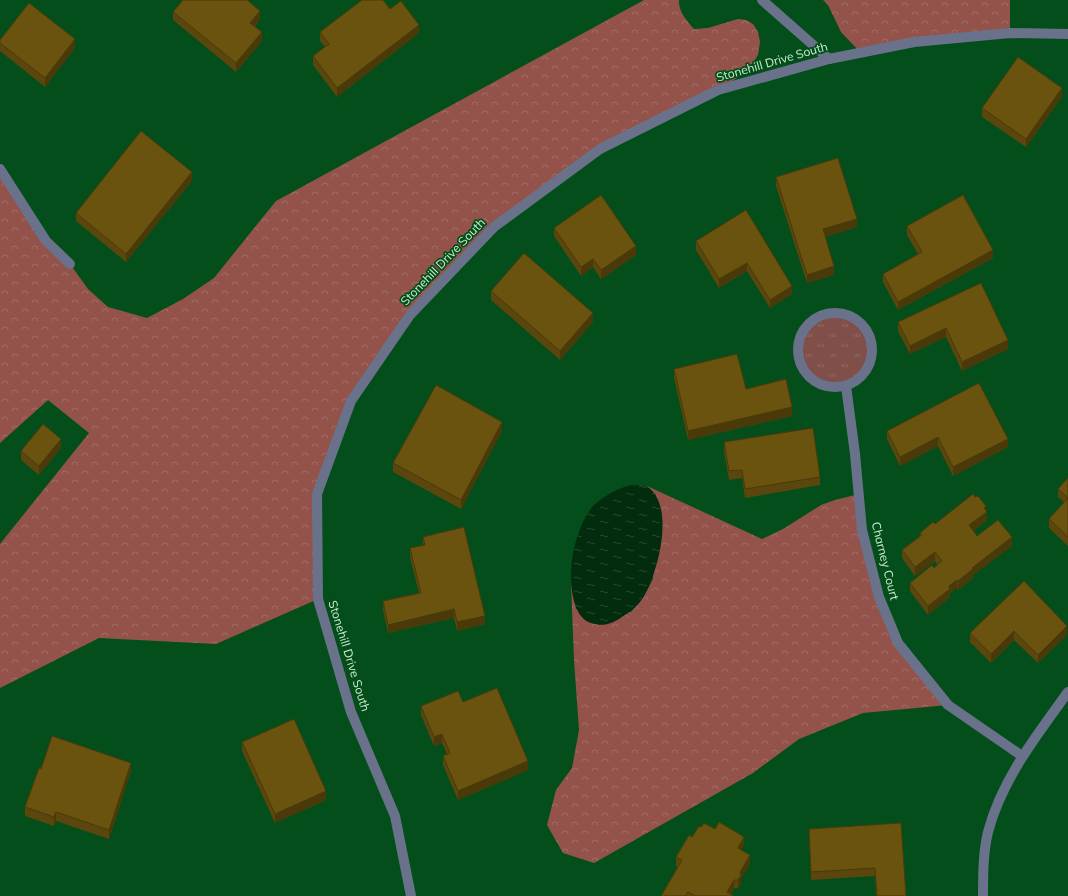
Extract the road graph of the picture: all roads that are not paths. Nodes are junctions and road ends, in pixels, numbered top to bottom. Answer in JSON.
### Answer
{"nodes":[{"id":1,"x":762,"y":0,"type":"edge"},
{"id":2,"x":1068,"y":34,"type":"edge"},
{"id":3,"x":829,"y":59,"type":"junction"},
{"id":4,"x":0,"y":169,"type":"edge"},
{"id":5,"x":70,"y":264,"type":"dead end"},
{"id":6,"x":846,"y":386,"type":"junction"},
{"id":7,"x":1068,"y":692,"type":"edge"},
{"id":8,"x":1022,"y":756,"type":"junction"},
{"id":9,"x":411,"y":896,"type":"edge"},
{"id":10,"x":983,"y":896,"type":"edge"}],
"edges":[{"from":1,"to":3,"type":"street"},
{"from":2,"to":3,"type":"street","name":"Stonehill Drive South"},
{"from":3,"to":9,"type":"street","name":"Stonehill Drive South"},
{"from":4,"to":5,"type":"street"},
{"from":6,"to":6,"type":"street"},
{"from":6,"to":8,"type":"street","name":"Charney Court"},
{"from":7,"to":8,"type":"street"},
{"from":8,"to":10,"type":"street"}]}
